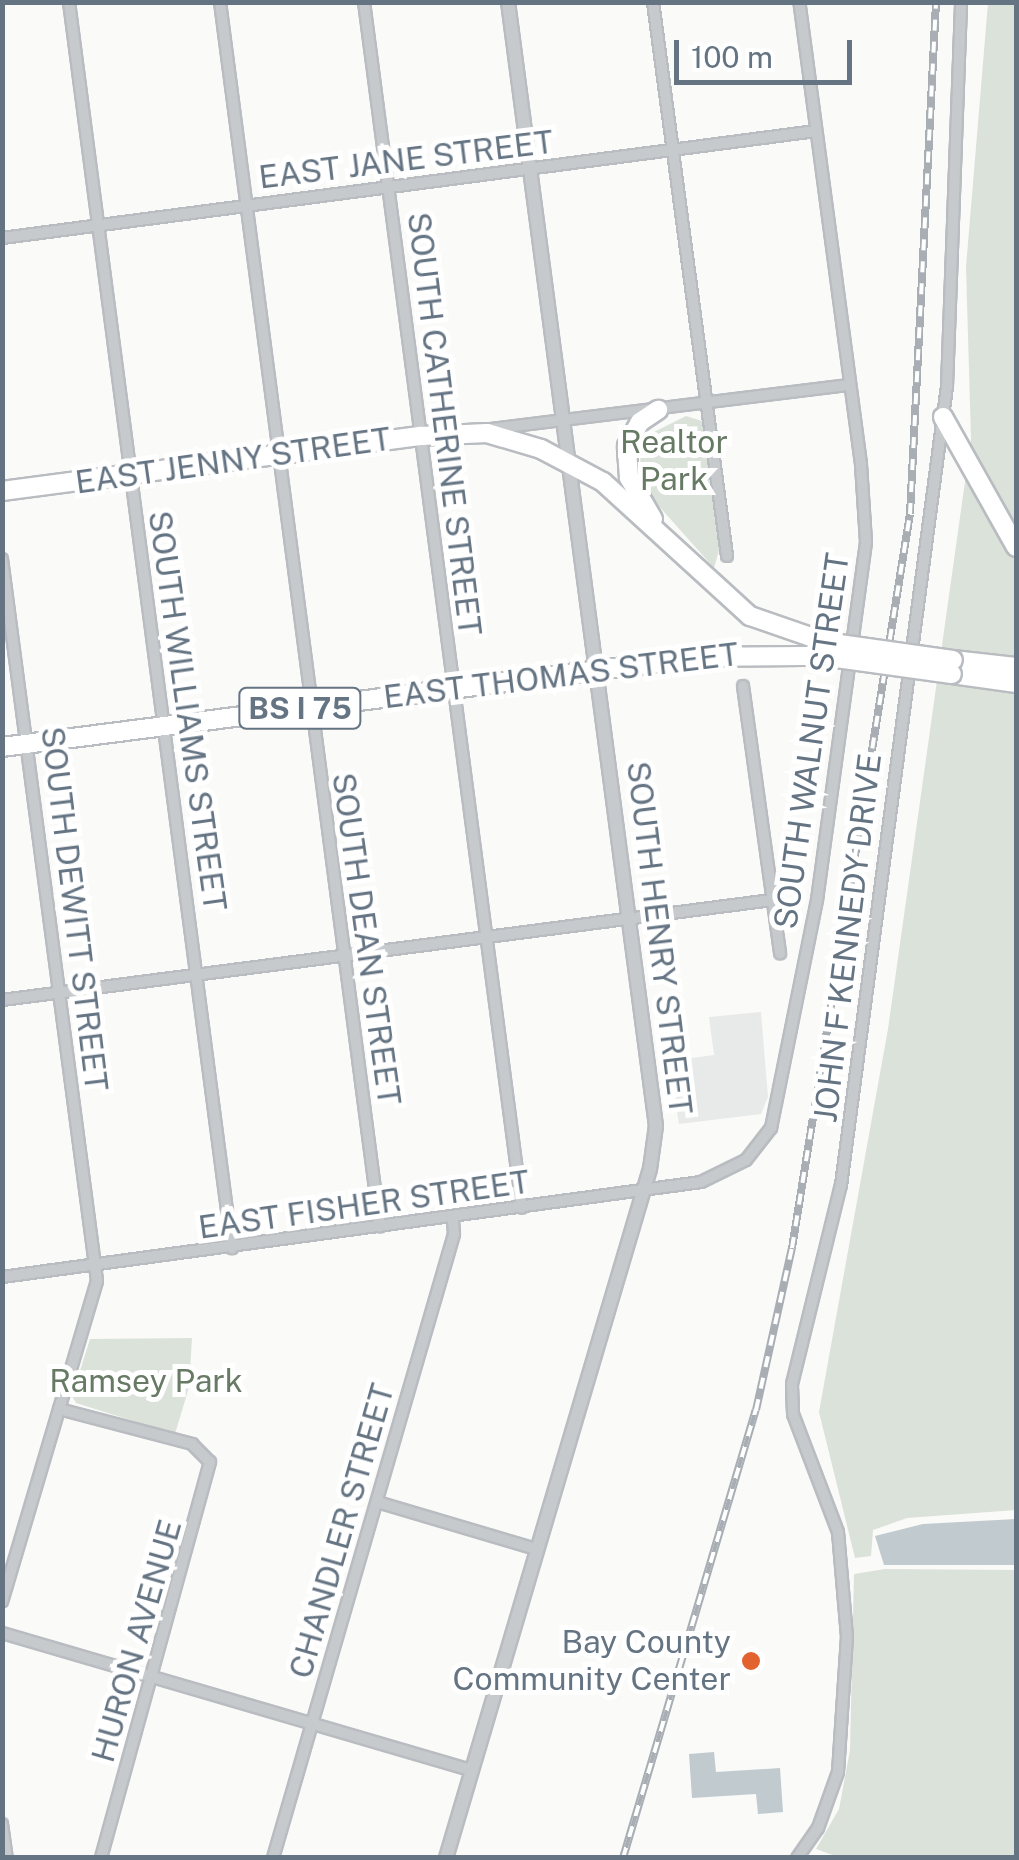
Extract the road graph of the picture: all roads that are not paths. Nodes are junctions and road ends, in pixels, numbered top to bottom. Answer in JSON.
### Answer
{"nodes":[{"id":1,"x":69,"y":2,"type":"edge"},
{"id":2,"x":220,"y":2,"type":"edge"},
{"id":3,"x":364,"y":2,"type":"edge"},
{"id":4,"x":508,"y":2,"type":"edge"},
{"id":5,"x":653,"y":2,"type":"edge"},
{"id":6,"x":798,"y":2,"type":"edge"},
{"id":7,"x":961,"y":2,"type":"edge"},
{"id":8,"x":816,"y":132,"type":"junction"},
{"id":9,"x":672,"y":151,"type":"junction"},
{"id":10,"x":530,"y":169,"type":"junction"},
{"id":11,"x":388,"y":188,"type":"junction"},
{"id":12,"x":246,"y":207,"type":"junction"},
{"id":13,"x":98,"y":226,"type":"junction"},
{"id":14,"x":2,"y":238,"type":"edge"},
{"id":15,"x":846,"y":385,"type":"junction"},
{"id":16,"x":705,"y":403,"type":"junction"},
{"id":17,"x":658,"y":410,"type":"junction"},
{"id":18,"x":943,"y":416,"type":"junction"},
{"id":19,"x":564,"y":419,"type":"junction"},
{"id":20,"x":464,"y":432,"type":"junction"},
{"id":21,"x":421,"y":436,"type":"junction"},
{"id":22,"x":278,"y":455,"type":"junction"},
{"id":23,"x":570,"y":462,"type":"junction"},
{"id":24,"x":130,"y":476,"type":"junction"},
{"id":25,"x":2,"y":491,"type":"edge"},
{"id":26,"x":666,"y":541,"type":"junction"},
{"id":27,"x":1016,"y":547,"type":"edge"},
{"id":28,"x":727,"y":556,"type":"dead end"},
{"id":29,"x":2,"y":559,"type":"edge"},
{"id":30,"x":823,"y":648,"type":"junction"},
{"id":31,"x":952,"y":667,"type":"junction"},
{"id":32,"x":1016,"y":667,"type":"edge"},
{"id":33,"x":597,"y":671,"type":"junction"},
{"id":34,"x":1016,"y":682,"type":"edge"},
{"id":35,"x":742,"y":686,"type":"dead end"},
{"id":36,"x":453,"y":688,"type":"junction"},
{"id":37,"x":309,"y":706,"type":"junction"},
{"id":38,"x":163,"y":726,"type":"junction"},
{"id":39,"x":27,"y":743,"type":"junction"},
{"id":40,"x":2,"y":747,"type":"edge"},
{"id":41,"x":772,"y":900,"type":"junction"},
{"id":42,"x":629,"y":919,"type":"junction"},
{"id":43,"x":486,"y":936,"type":"junction"},
{"id":44,"x":780,"y":953,"type":"dead end"},
{"id":45,"x":343,"y":955,"type":"junction"},
{"id":46,"x":196,"y":974,"type":"junction"},
{"id":47,"x":59,"y":993,"type":"junction"},
{"id":48,"x":2,"y":1000,"type":"edge"},
{"id":49,"x":730,"y":1170,"type":"joint"},
{"id":50,"x":641,"y":1193,"type":"junction"},
{"id":51,"x":522,"y":1208,"type":"junction"},
{"id":52,"x":452,"y":1218,"type":"junction"},
{"id":53,"x":380,"y":1227,"type":"junction"},
{"id":54,"x":232,"y":1248,"type":"junction"},
{"id":55,"x":94,"y":1265,"type":"junction"},
{"id":56,"x":2,"y":1277,"type":"edge"},
{"id":57,"x":59,"y":1409,"type":"junction"},
{"id":58,"x":377,"y":1502,"type":"junction"},
{"id":59,"x":536,"y":1549,"type":"junction"},
{"id":60,"x":2,"y":1601,"type":"edge"},
{"id":61,"x":2,"y":1632,"type":"edge"},
{"id":62,"x":152,"y":1677,"type":"junction"},
{"id":63,"x":312,"y":1724,"type":"junction"},
{"id":64,"x":471,"y":1770,"type":"junction"},
{"id":65,"x":2,"y":1824,"type":"edge"},
{"id":66,"x":7,"y":1858,"type":"edge"},
{"id":67,"x":101,"y":1858,"type":"edge"},
{"id":68,"x":274,"y":1858,"type":"edge"},
{"id":69,"x":446,"y":1858,"type":"edge"},
{"id":70,"x":797,"y":1858,"type":"edge"}],
"edges":[{"from":1,"to":13,"type":"street","name":"SOUTH WILLIAMS STREET"},
{"from":2,"to":12,"type":"street","name":"SOUTH DEAN STREET"},
{"from":3,"to":11,"type":"street","name":"SOUTH CATHERINE STREET"},
{"from":4,"to":10,"type":"street","name":"SOUTH HENRY STREET"},
{"from":5,"to":9,"type":"street"},
{"from":6,"to":8,"type":"street","name":"SOUTH WALNUT STREET"},
{"from":7,"to":18,"type":"street","name":"JOHN F KENNEDY DRIVE"},
{"from":8,"to":9,"type":"street","name":"EAST JANE STREET"},
{"from":8,"to":15,"type":"street","name":"SOUTH WALNUT STREET"},
{"from":9,"to":10,"type":"street","name":"EAST JANE STREET"},
{"from":9,"to":16,"type":"street"},
{"from":10,"to":11,"type":"street","name":"EAST JANE STREET"},
{"from":10,"to":19,"type":"street","name":"SOUTH HENRY STREET"},
{"from":11,"to":12,"type":"street","name":"EAST JANE STREET"},
{"from":11,"to":21,"type":"street","name":"SOUTH CATHERINE STREET"},
{"from":12,"to":13,"type":"street","name":"EAST JANE STREET"},
{"from":12,"to":22,"type":"street","name":"SOUTH DEAN STREET"},
{"from":13,"to":14,"type":"street","name":"EAST JANE STREET"},
{"from":13,"to":24,"type":"street","name":"SOUTH WILLIAMS STREET"},
{"from":15,"to":16,"type":"street","name":"EAST JENNY STREET"},
{"from":15,"to":49,"type":"street","name":"SOUTH WALNUT STREET"},
{"from":16,"to":17,"type":"street","name":"EAST JENNY STREET"},
{"from":16,"to":28,"type":"street"},
{"from":17,"to":19,"type":"street","name":"EAST JENNY STREET"},
{"from":17,"to":26,"type":"highway"},
{"from":18,"to":27,"type":"highway"},
{"from":18,"to":70,"type":"street","name":"JOHN F KENNEDY DRIVE"},
{"from":19,"to":20,"type":"street","name":"EAST JENNY STREET"},
{"from":19,"to":23,"type":"street","name":"SOUTH HENRY STREET"},
{"from":20,"to":21,"type":"highway","name":"EAST JENNY STREET","number":"BS I 75"},
{"from":20,"to":23,"type":"highway","name":"EAST JENNY STREET","number":"BS I 75"},
{"from":21,"to":22,"type":"highway","name":"EAST JENNY STREET","number":"BS I 75"},
{"from":21,"to":36,"type":"street","name":"SOUTH CATHERINE STREET"},
{"from":22,"to":24,"type":"highway","name":"EAST JENNY STREET","number":"BS I 75"},
{"from":22,"to":37,"type":"street","name":"SOUTH DEAN STREET"},
{"from":23,"to":26,"type":"highway","number":"BS I 75"},
{"from":23,"to":33,"type":"street","name":"SOUTH HENRY STREET"},
{"from":24,"to":25,"type":"highway","name":"EAST JENNY STREET","number":"BS I 75"},
{"from":24,"to":38,"type":"street","name":"SOUTH WILLIAMS STREET"},
{"from":26,"to":30,"type":"highway","number":"BS I 75"},
{"from":29,"to":39,"type":"street","name":"SOUTH DEWITT STREET"},
{"from":30,"to":31,"type":"highway","number":"BS I 75","bridge":true},
{"from":30,"to":33,"type":"highway","name":"EAST THOMAS STREET","number":"BS I 75"},
{"from":31,"to":32,"type":"highway","number":"BS I 75"},
{"from":31,"to":34,"type":"highway","number":"BS I 75"},
{"from":33,"to":36,"type":"highway","name":"EAST THOMAS STREET","number":"BS I 75"},
{"from":33,"to":42,"type":"street","name":"SOUTH HENRY STREET"},
{"from":35,"to":41,"type":"street"},
{"from":36,"to":37,"type":"highway","name":"EAST THOMAS STREET","number":"BS I 75"},
{"from":36,"to":43,"type":"street","name":"SOUTH CATHERINE STREET"},
{"from":37,"to":38,"type":"highway","name":"EAST THOMAS STREET","number":"BS I 75"},
{"from":37,"to":45,"type":"street","name":"SOUTH DEAN STREET"},
{"from":38,"to":39,"type":"highway","name":"EAST THOMAS STREET","number":"BS I 75"},
{"from":38,"to":46,"type":"street","name":"SOUTH WILLIAMS STREET"},
{"from":39,"to":40,"type":"highway","name":"EAST THOMAS STREET","number":"BS I 75"},
{"from":39,"to":47,"type":"street","name":"SOUTH DEWITT STREET"},
{"from":41,"to":42,"type":"street"},
{"from":41,"to":44,"type":"street"},
{"from":42,"to":43,"type":"street"},
{"from":42,"to":50,"type":"street","name":"SOUTH HENRY STREET"},
{"from":43,"to":45,"type":"street"},
{"from":43,"to":51,"type":"street","name":"SOUTH CATHERINE STREET"},
{"from":45,"to":46,"type":"street"},
{"from":45,"to":53,"type":"street","name":"SOUTH DEAN STREET"},
{"from":46,"to":47,"type":"street"},
{"from":46,"to":54,"type":"street","name":"SOUTH WILLIAMS STREET"},
{"from":47,"to":48,"type":"street"},
{"from":47,"to":55,"type":"street","name":"SOUTH DEWITT STREET"},
{"from":49,"to":50,"type":"street","name":"EAST FISHER STREET"},
{"from":50,"to":51,"type":"street","name":"EAST FISHER STREET"},
{"from":50,"to":59,"type":"street","name":"SOUTH HENRY STREET"},
{"from":51,"to":52,"type":"street","name":"EAST FISHER STREET"},
{"from":52,"to":53,"type":"street","name":"EAST FISHER STREET"},
{"from":52,"to":58,"type":"street","name":"CHANDLER STREET"},
{"from":53,"to":54,"type":"street","name":"EAST FISHER STREET"},
{"from":54,"to":55,"type":"street","name":"EAST FISHER STREET"},
{"from":55,"to":56,"type":"street","name":"EAST FISHER STREET"},
{"from":55,"to":57,"type":"street","name":"SOUTH DEWITT STREET"},
{"from":57,"to":60,"type":"street","name":"SOUTH DEWITT STREET"},
{"from":57,"to":62,"type":"street","name":"HURON AVENUE"},
{"from":58,"to":59,"type":"street"},
{"from":58,"to":63,"type":"street","name":"CHANDLER STREET"},
{"from":59,"to":64,"type":"street","name":"SOUTH HENRY STREET"},
{"from":61,"to":62,"type":"street"},
{"from":62,"to":63,"type":"street"},
{"from":62,"to":67,"type":"street","name":"HURON AVENUE"},
{"from":63,"to":64,"type":"street"},
{"from":63,"to":68,"type":"street","name":"CHANDLER STREET"},
{"from":64,"to":69,"type":"street","name":"SOUTH HENRY STREET"},
{"from":65,"to":66,"type":"street"}]}
